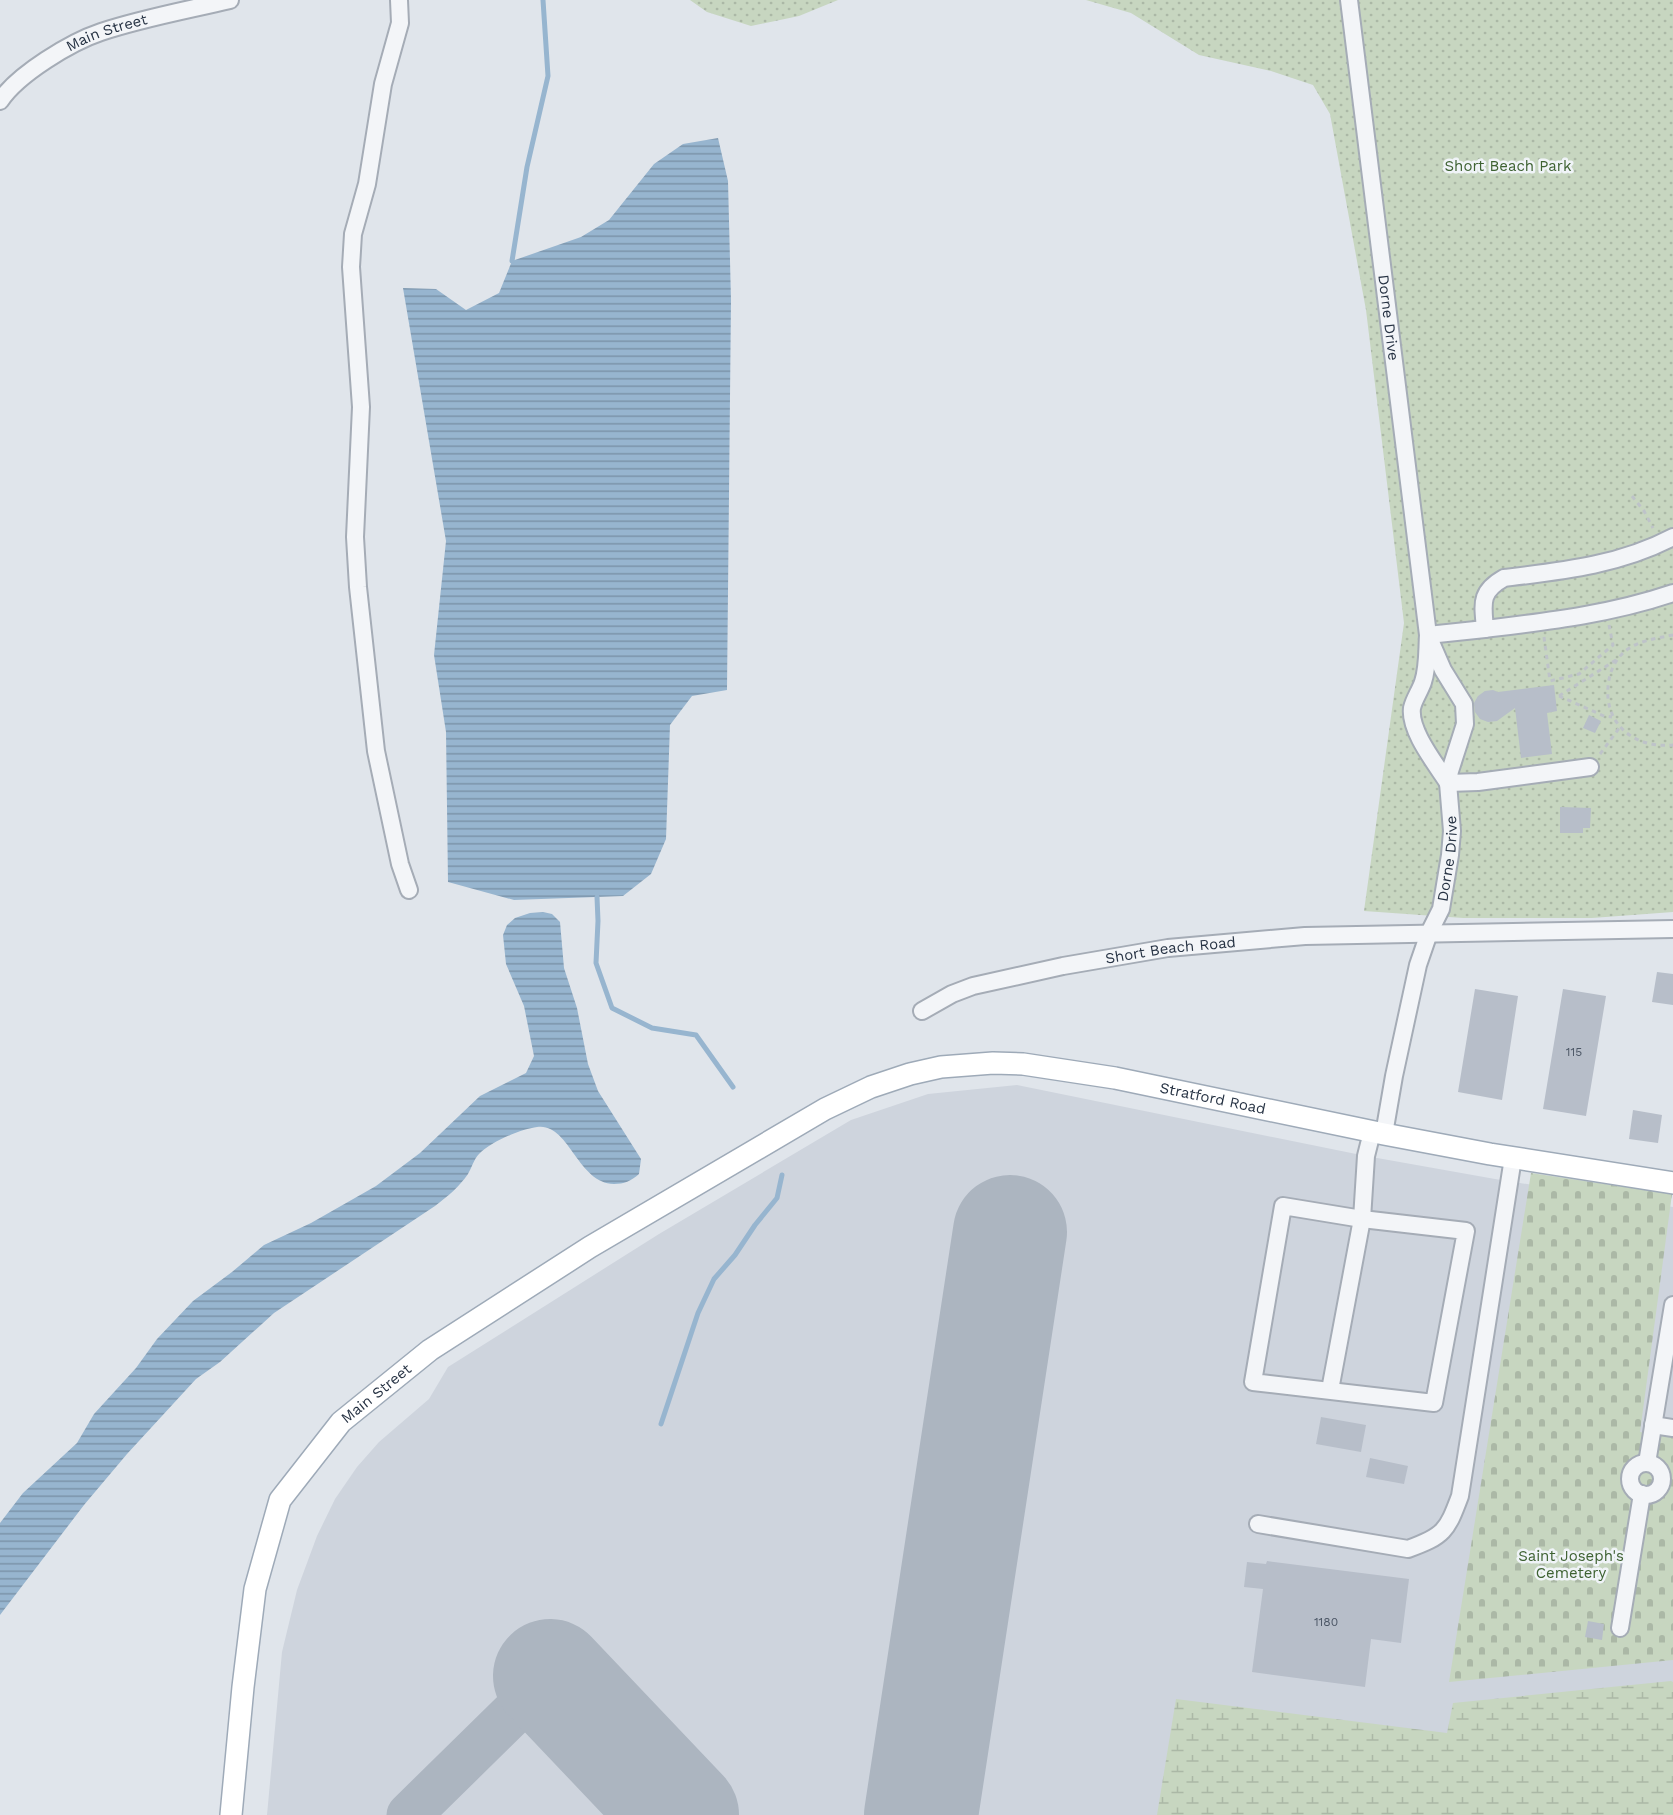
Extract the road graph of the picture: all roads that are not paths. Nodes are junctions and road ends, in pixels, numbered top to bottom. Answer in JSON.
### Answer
{"nodes":[{"id":1,"x":230,"y":0,"type":"edge"},
{"id":2,"x":399,"y":0,"type":"edge"},
{"id":3,"x":1349,"y":0,"type":"edge"},
{"id":4,"x":0,"y":100,"type":"edge"},
{"id":5,"x":1667,"y":540,"type":"edge"},
{"id":6,"x":1673,"y":593,"type":"edge"},
{"id":7,"x":1485,"y":629,"type":"junction"},
{"id":8,"x":1428,"y":635,"type":"junction"},
{"id":9,"x":1590,"y":767,"type":"road end"},
{"id":10,"x":1448,"y":783,"type":"junction"},
{"id":11,"x":410,"y":890,"type":"dead end"},
{"id":12,"x":1673,"y":929,"type":"edge"},
{"id":13,"x":1429,"y":933,"type":"junction"},
{"id":14,"x":922,"y":1011,"type":"dead end"},
{"id":15,"x":1378,"y":1133,"type":"junction"},
{"id":16,"x":765,"y":1143,"type":"joint"},
{"id":17,"x":1513,"y":1158,"type":"junction"},
{"id":18,"x":1673,"y":1183,"type":"edge"},
{"id":19,"x":1362,"y":1220,"type":"junction"},
{"id":20,"x":1673,"y":1305,"type":"edge"},
{"id":21,"x":1671,"y":1334,"type":"edge"},
{"id":22,"x":1330,"y":1390,"type":"junction"},
{"id":23,"x":1653,"y":1425,"type":"junction"},
{"id":24,"x":1673,"y":1428,"type":"edge"},
{"id":25,"x":1258,"y":1524,"type":"dead end"},
{"id":26,"x":1620,"y":1628,"type":"dead end"},
{"id":27,"x":231,"y":1815,"type":"edge"}],
"edges":[{"from":1,"to":4,"type":"street","name":"Main Street"},
{"from":2,"to":11,"type":"street"},
{"from":3,"to":8,"type":"street","name":"Dorne Drive"},
{"from":5,"to":7,"type":"street"},
{"from":6,"to":7,"type":"street"},
{"from":7,"to":8,"type":"street"},
{"from":8,"to":10,"type":"street","name":"Dorne Drive"},
{"from":8,"to":10,"type":"street","name":"Dorne Drive"},
{"from":9,"to":10,"type":"street"},
{"from":10,"to":13,"type":"street","name":"Dorne Drive"},
{"from":12,"to":13,"type":"street","name":"Short Beach Road"},
{"from":13,"to":14,"type":"street","name":"Short Beach Road"},
{"from":13,"to":15,"type":"street"},
{"from":15,"to":16,"type":"main road","name":"Stratford Road"},
{"from":15,"to":17,"type":"main road","name":"Stratford Road"},
{"from":15,"to":19,"type":"street"},
{"from":16,"to":27,"type":"main road","name":"Main Street"},
{"from":17,"to":18,"type":"main road","name":"Stratford Road"},
{"from":17,"to":25,"type":"street"},
{"from":19,"to":22,"type":"street"},
{"from":19,"to":22,"type":"street"},
{"from":19,"to":22,"type":"street"},
{"from":20,"to":21,"type":"street"},
{"from":21,"to":23,"type":"street"},
{"from":23,"to":24,"type":"street"},
{"from":23,"to":26,"type":"street"}]}
